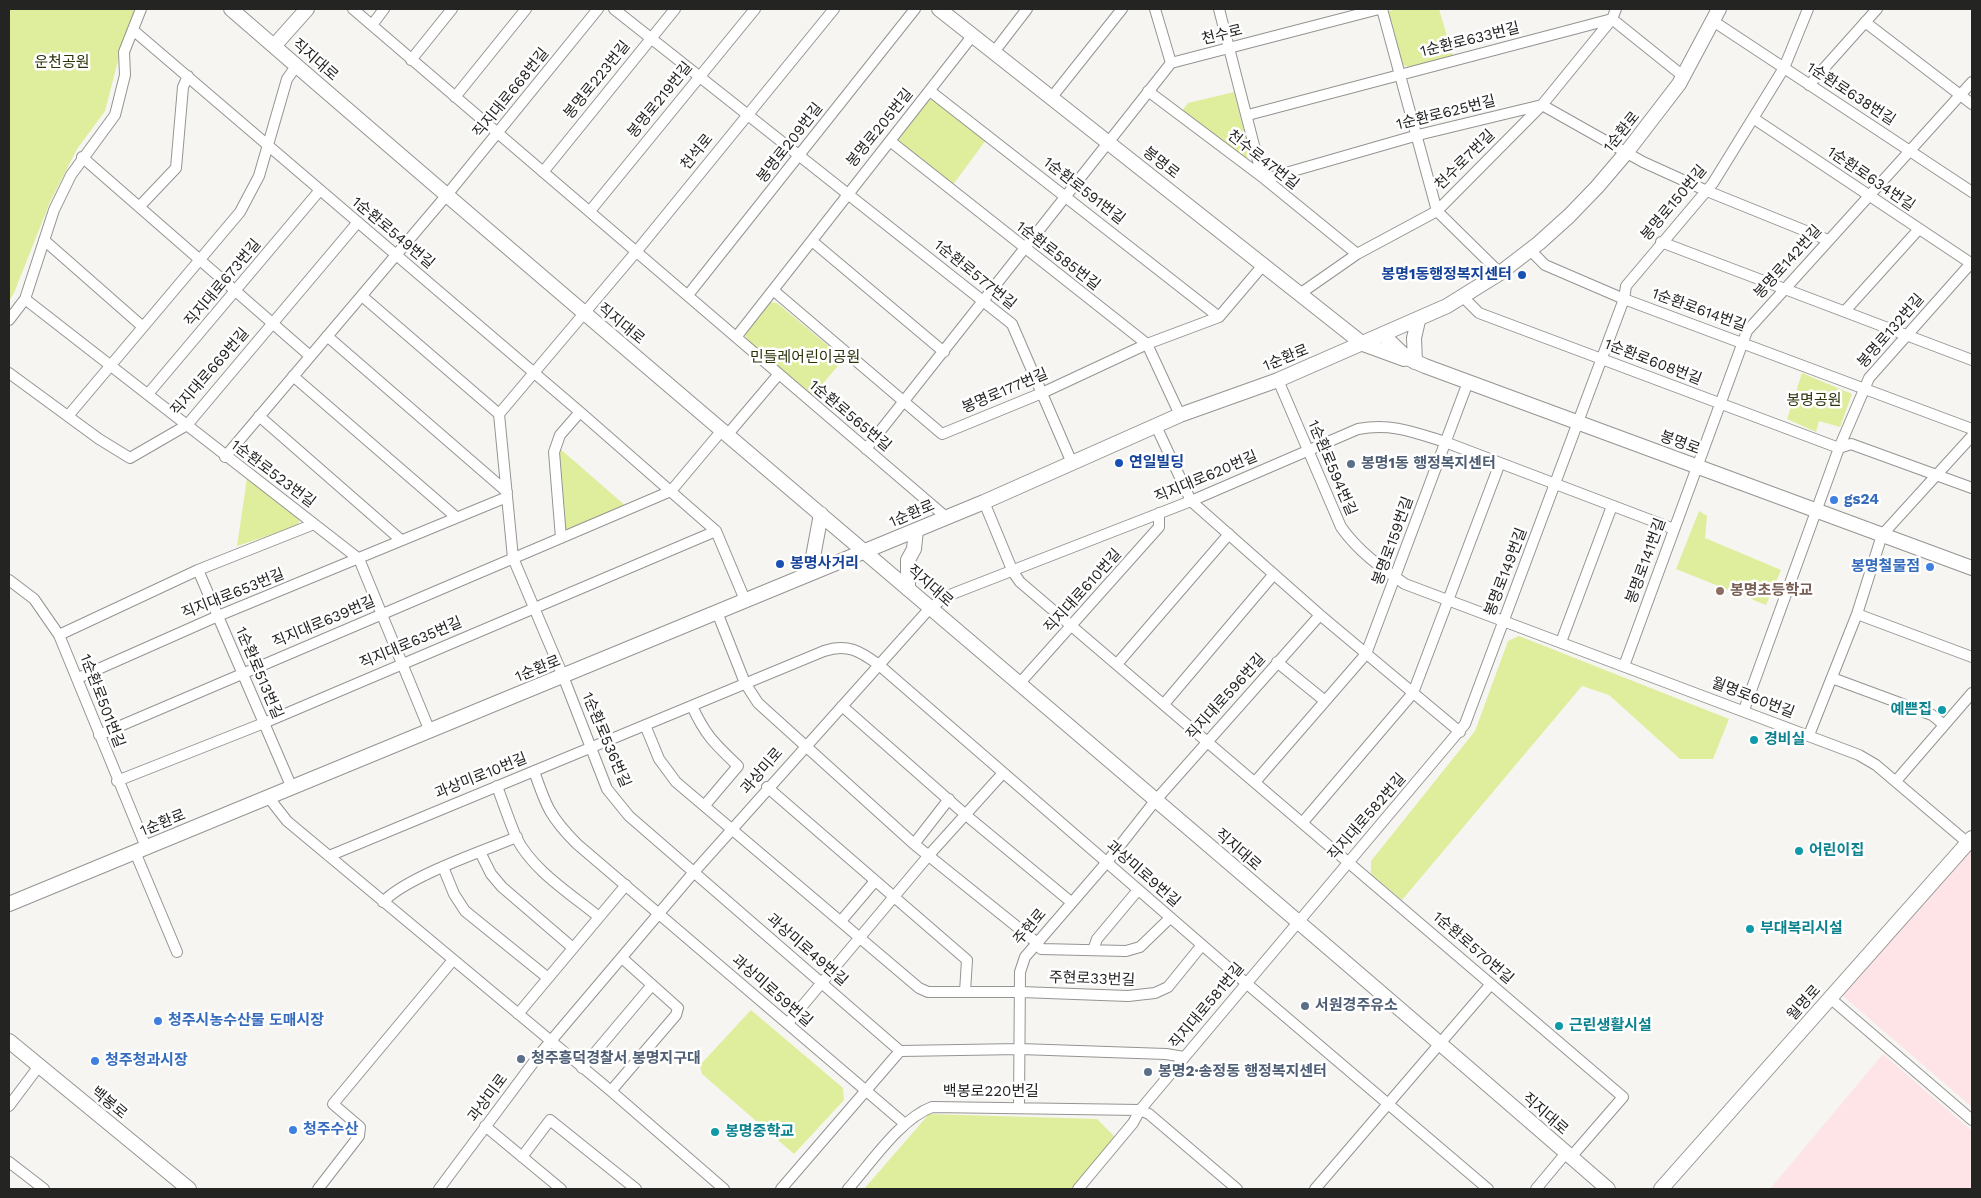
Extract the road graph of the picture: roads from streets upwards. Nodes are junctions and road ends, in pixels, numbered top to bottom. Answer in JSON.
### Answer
{"nodes":[{"id":1,"x":141,"y":9,"type":"edge"},
{"id":2,"x":231,"y":9,"type":"edge"},
{"id":3,"x":306,"y":9,"type":"edge"},
{"id":4,"x":353,"y":9,"type":"edge"},
{"id":5,"x":384,"y":9,"type":"edge"},
{"id":6,"x":452,"y":9,"type":"edge"},
{"id":7,"x":526,"y":9,"type":"edge"},
{"id":8,"x":598,"y":9,"type":"edge"},
{"id":9,"x":614,"y":9,"type":"edge"},
{"id":10,"x":675,"y":9,"type":"edge"},
{"id":11,"x":755,"y":9,"type":"edge"},
{"id":12,"x":832,"y":9,"type":"edge"},
{"id":13,"x":915,"y":9,"type":"edge"},
{"id":14,"x":939,"y":9,"type":"edge"},
{"id":15,"x":1027,"y":9,"type":"edge"},
{"id":16,"x":1122,"y":9,"type":"edge"},
{"id":17,"x":1155,"y":9,"type":"edge"},
{"id":18,"x":1219,"y":9,"type":"edge"},
{"id":19,"x":1380,"y":9,"type":"edge"},
{"id":20,"x":1808,"y":9,"type":"edge"},
{"id":21,"x":1877,"y":9,"type":"edge"},
{"id":22,"x":1355,"y":12,"type":"edge"},
{"id":23,"x":1614,"y":14,"type":"edge"},
{"id":24,"x":1716,"y":15,"type":"edge"},
{"id":25,"x":1865,"y":22,"type":"junction"},
{"id":26,"x":372,"y":25,"type":"junction"},
{"id":27,"x":133,"y":30,"type":"junction"},
{"id":28,"x":973,"y":35,"type":"junction"},
{"id":29,"x":650,"y":38,"type":"junction"},
{"id":30,"x":274,"y":46,"type":"junction"},
{"id":31,"x":1229,"y":49,"type":"junction"},
{"id":32,"x":994,"y":52,"type":"junction"},
{"id":33,"x":412,"y":60,"type":"junction"},
{"id":34,"x":1171,"y":63,"type":"junction"},
{"id":35,"x":297,"y":65,"type":"junction"},
{"id":36,"x":1784,"y":68,"type":"junction"},
{"id":37,"x":1400,"y":73,"type":"junction"},
{"id":38,"x":188,"y":76,"type":"junction"},
{"id":39,"x":699,"y":76,"type":"junction"},
{"id":40,"x":1683,"y":76,"type":"junction"},
{"id":41,"x":1972,"y":82,"type":"edge"},
{"id":42,"x":1809,"y":85,"type":"junction"},
{"id":43,"x":930,"y":90,"type":"junction"},
{"id":44,"x":1148,"y":91,"type":"junction"},
{"id":45,"x":1960,"y":95,"type":"junction"},
{"id":46,"x":455,"y":96,"type":"junction"},
{"id":47,"x":1052,"y":97,"type":"junction"},
{"id":48,"x":1972,"y":104,"type":"edge"},
{"id":49,"x":1542,"y":105,"type":"junction"},
{"id":50,"x":747,"y":114,"type":"junction"},
{"id":51,"x":1248,"y":115,"type":"junction"},
{"id":52,"x":1753,"y":118,"type":"junction"},
{"id":53,"x":498,"y":134,"type":"junction"},
{"id":54,"x":1418,"y":135,"type":"junction"},
{"id":55,"x":890,"y":141,"type":"junction"},
{"id":56,"x":268,"y":144,"type":"junction"},
{"id":57,"x":1109,"y":144,"type":"junction"},
{"id":58,"x":1909,"y":150,"type":"junction"},
{"id":59,"x":1626,"y":154,"type":"junction"},
{"id":60,"x":801,"y":156,"type":"junction"},
{"id":61,"x":82,"y":157,"type":"junction"},
{"id":62,"x":542,"y":172,"type":"junction"},
{"id":63,"x":1265,"y":179,"type":"junction"},
{"id":64,"x":320,"y":190,"type":"junction"},
{"id":65,"x":1707,"y":191,"type":"junction"},
{"id":66,"x":1972,"y":192,"type":"edge"},
{"id":67,"x":848,"y":193,"type":"junction"},
{"id":68,"x":1868,"y":195,"type":"junction"},
{"id":69,"x":446,"y":196,"type":"junction"},
{"id":70,"x":1067,"y":197,"type":"junction"},
{"id":71,"x":140,"y":206,"type":"junction"},
{"id":72,"x":1437,"y":210,"type":"junction"},
{"id":73,"x":590,"y":211,"type":"junction"},
{"id":74,"x":358,"y":222,"type":"junction"},
{"id":75,"x":1919,"y":229,"type":"junction"},
{"id":76,"x":44,"y":240,"type":"junction"},
{"id":77,"x":1828,"y":240,"type":"junction"},
{"id":78,"x":812,"y":241,"type":"junction"},
{"id":79,"x":1661,"y":242,"type":"junction"},
{"id":80,"x":1026,"y":249,"type":"junction"},
{"id":81,"x":1530,"y":250,"type":"junction"},
{"id":82,"x":636,"y":252,"type":"junction"},
{"id":83,"x":1357,"y":254,"type":"junction"},
{"id":84,"x":396,"y":255,"type":"junction"},
{"id":85,"x":200,"y":260,"type":"junction"},
{"id":86,"x":1972,"y":263,"type":"edge"},
{"id":87,"x":1264,"y":264,"type":"junction"},
{"id":88,"x":1500,"y":273,"type":"junction"},
{"id":89,"x":1786,"y":288,"type":"junction"},
{"id":90,"x":773,"y":290,"type":"junction"},
{"id":91,"x":236,"y":292,"type":"junction"},
{"id":92,"x":1301,"y":293,"type":"junction"},
{"id":93,"x":688,"y":295,"type":"junction"},
{"id":94,"x":362,"y":296,"type":"junction"},
{"id":95,"x":1463,"y":297,"type":"junction"},
{"id":96,"x":25,"y":299,"type":"junction"},
{"id":97,"x":1624,"y":299,"type":"junction"},
{"id":98,"x":985,"y":301,"type":"junction"},
{"id":99,"x":1845,"y":311,"type":"junction"},
{"id":100,"x":584,"y":314,"type":"junction"},
{"id":101,"x":1219,"y":317,"type":"junction"},
{"id":102,"x":9,"y":320,"type":"edge"},
{"id":103,"x":1418,"y":321,"type":"junction"},
{"id":104,"x":272,"y":322,"type":"junction"},
{"id":105,"x":143,"y":327,"type":"junction"},
{"id":106,"x":1383,"y":335,"type":"junction"},
{"id":107,"x":1906,"y":335,"type":"junction"},
{"id":108,"x":328,"y":336,"type":"junction"},
{"id":109,"x":737,"y":336,"type":"junction"},
{"id":110,"x":1744,"y":342,"type":"junction"},
{"id":111,"x":1147,"y":344,"type":"junction"},
{"id":112,"x":1363,"y":344,"type":"junction"},
{"id":113,"x":944,"y":352,"type":"junction"},
{"id":114,"x":310,"y":356,"type":"junction"},
{"id":115,"x":1602,"y":359,"type":"junction"},
{"id":116,"x":1972,"y":360,"type":"edge"},
{"id":117,"x":109,"y":364,"type":"junction"},
{"id":118,"x":1420,"y":364,"type":"junction"},
{"id":119,"x":9,"y":373,"type":"edge"},
{"id":120,"x":534,"y":374,"type":"junction"},
{"id":121,"x":778,"y":375,"type":"junction"},
{"id":122,"x":293,"y":376,"type":"junction"},
{"id":123,"x":1278,"y":380,"type":"junction"},
{"id":124,"x":1468,"y":382,"type":"junction"},
{"id":125,"x":1864,"y":389,"type":"junction"},
{"id":126,"x":1042,"y":393,"type":"junction"},
{"id":127,"x":148,"y":394,"type":"junction"},
{"id":128,"x":904,"y":402,"type":"junction"},
{"id":129,"x":1720,"y":403,"type":"junction"},
{"id":130,"x":580,"y":412,"type":"junction"},
{"id":131,"x":499,"y":414,"type":"junction"},
{"id":132,"x":68,"y":416,"type":"junction"},
{"id":133,"x":259,"y":416,"type":"junction"},
{"id":134,"x":1180,"y":416,"type":"junction"},
{"id":135,"x":1578,"y":422,"type":"junction"},
{"id":136,"x":187,"y":425,"type":"junction"},
{"id":137,"x":1156,"y":426,"type":"junction"},
{"id":138,"x":1972,"y":429,"type":"edge"},
{"id":139,"x":725,"y":432,"type":"junction"},
{"id":140,"x":1972,"y":436,"type":"edge"},
{"id":141,"x":1445,"y":442,"type":"junction"},
{"id":142,"x":1839,"y":448,"type":"junction"},
{"id":143,"x":866,"y":449,"type":"junction"},
{"id":144,"x":1307,"y":450,"type":"junction"},
{"id":145,"x":225,"y":456,"type":"junction"},
{"id":146,"x":1072,"y":463,"type":"junction"},
{"id":147,"x":1500,"y":463,"type":"junction"},
{"id":148,"x":1697,"y":466,"type":"junction"},
{"id":149,"x":1935,"y":475,"type":"junction"},
{"id":150,"x":1555,"y":485,"type":"junction"},
{"id":151,"x":1972,"y":488,"type":"edge"},
{"id":152,"x":671,"y":491,"type":"junction"},
{"id":153,"x":507,"y":494,"type":"junction"},
{"id":154,"x":1191,"y":501,"type":"junction"},
{"id":155,"x":984,"y":502,"type":"junction"},
{"id":156,"x":1612,"y":506,"type":"junction"},
{"id":157,"x":1816,"y":511,"type":"junction"},
{"id":158,"x":1159,"y":513,"type":"junction"},
{"id":159,"x":821,"y":514,"type":"junction"},
{"id":160,"x":456,"y":517,"type":"junction"},
{"id":161,"x":946,"y":517,"type":"junction"},
{"id":162,"x":314,"y":524,"type":"junction"},
{"id":163,"x":1674,"y":529,"type":"junction"},
{"id":164,"x":916,"y":530,"type":"junction"},
{"id":165,"x":716,"y":531,"type":"junction"},
{"id":166,"x":1229,"y":534,"type":"junction"},
{"id":167,"x":1882,"y":535,"type":"junction"},
{"id":168,"x":561,"y":538,"type":"junction"},
{"id":169,"x":401,"y":540,"type":"junction"},
{"id":170,"x":864,"y":551,"type":"junction"},
{"id":171,"x":513,"y":558,"type":"junction"},
{"id":172,"x":359,"y":559,"type":"junction"},
{"id":173,"x":1972,"y":568,"type":"edge"},
{"id":174,"x":198,"y":570,"type":"junction"},
{"id":175,"x":1013,"y":572,"type":"junction"},
{"id":176,"x":810,"y":574,"type":"junction"},
{"id":177,"x":1274,"y":574,"type":"junction"},
{"id":178,"x":1395,"y":578,"type":"junction"},
{"id":179,"x":9,"y":580,"type":"edge"},
{"id":180,"x":908,"y":589,"type":"junction"},
{"id":181,"x":745,"y":600,"type":"junction"},
{"id":182,"x":1449,"y":601,"type":"junction"},
{"id":183,"x":533,"y":608,"type":"junction"},
{"id":184,"x":930,"y":608,"type":"junction"},
{"id":185,"x":716,"y":612,"type":"junction"},
{"id":186,"x":382,"y":614,"type":"junction"},
{"id":187,"x":1320,"y":614,"type":"junction"},
{"id":188,"x":1857,"y":614,"type":"junction"},
{"id":189,"x":218,"y":616,"type":"junction"},
{"id":190,"x":1504,"y":621,"type":"junction"},
{"id":191,"x":1072,"y":626,"type":"junction"},
{"id":192,"x":59,"y":635,"type":"junction"},
{"id":193,"x":1561,"y":642,"type":"junction"},
{"id":194,"x":1366,"y":654,"type":"junction"},
{"id":195,"x":1972,"y":657,"type":"edge"},
{"id":196,"x":1278,"y":662,"type":"junction"},
{"id":197,"x":402,"y":663,"type":"junction"},
{"id":198,"x":1117,"y":664,"type":"junction"},
{"id":199,"x":879,"y":665,"type":"junction"},
{"id":200,"x":1624,"y":666,"type":"junction"},
{"id":201,"x":242,"y":673,"type":"junction"},
{"id":202,"x":563,"y":676,"type":"junction"},
{"id":203,"x":78,"y":678,"type":"junction"},
{"id":204,"x":1832,"y":678,"type":"junction"},
{"id":205,"x":745,"y":683,"type":"junction"},
{"id":206,"x":1019,"y":684,"type":"junction"},
{"id":207,"x":1413,"y":693,"type":"junction"},
{"id":208,"x":1972,"y":693,"type":"edge"},
{"id":209,"x":1325,"y":701,"type":"junction"},
{"id":210,"x":1164,"y":704,"type":"junction"},
{"id":211,"x":692,"y":706,"type":"junction"},
{"id":212,"x":842,"y":706,"type":"junction"},
{"id":213,"x":1744,"y":710,"type":"junction"},
{"id":214,"x":264,"y":723,"type":"junction"},
{"id":215,"x":645,"y":725,"type":"junction"},
{"id":216,"x":1944,"y":725,"type":"junction"},
{"id":217,"x":430,"y":729,"type":"junction"},
{"id":218,"x":1460,"y":732,"type":"junction"},
{"id":219,"x":99,"y":735,"type":"junction"},
{"id":220,"x":1810,"y":735,"type":"junction"},
{"id":221,"x":1207,"y":741,"type":"junction"},
{"id":222,"x":806,"y":744,"type":"junction"},
{"id":223,"x":591,"y":747,"type":"junction"},
{"id":224,"x":534,"y":771,"type":"junction"},
{"id":225,"x":1003,"y":773,"type":"junction"},
{"id":226,"x":117,"y":781,"type":"junction"},
{"id":227,"x":1896,"y":781,"type":"junction"},
{"id":228,"x":1255,"y":782,"type":"junction"},
{"id":229,"x":497,"y":786,"type":"junction"},
{"id":230,"x":767,"y":787,"type":"junction"},
{"id":231,"x":292,"y":788,"type":"junction"},
{"id":232,"x":269,"y":798,"type":"junction"},
{"id":233,"x":949,"y":800,"type":"junction"},
{"id":234,"x":1155,"y":801,"type":"junction"},
{"id":235,"x":705,"y":805,"type":"junction"},
{"id":236,"x":967,"y":816,"type":"junction"},
{"id":237,"x":1302,"y":822,"type":"junction"},
{"id":238,"x":732,"y":828,"type":"junction"},
{"id":239,"x":517,"y":837,"type":"junction"},
{"id":240,"x":1970,"y":840,"type":"edge"},
{"id":241,"x":914,"y":844,"type":"junction"},
{"id":242,"x":140,"y":849,"type":"junction"},
{"id":243,"x":480,"y":852,"type":"junction"},
{"id":244,"x":929,"y":855,"type":"junction"},
{"id":245,"x":329,"y":856,"type":"junction"},
{"id":246,"x":1107,"y":862,"type":"junction"},
{"id":247,"x":1349,"y":862,"type":"junction"},
{"id":248,"x":443,"y":867,"type":"junction"},
{"id":249,"x":694,"y":872,"type":"junction"},
{"id":250,"x":875,"y":881,"type":"junction"},
{"id":251,"x":626,"y":885,"type":"junction"},
{"id":252,"x":1138,"y":890,"type":"junction"},
{"id":253,"x":895,"y":899,"type":"junction"},
{"id":254,"x":383,"y":902,"type":"junction"},
{"id":255,"x":1071,"y":902,"type":"junction"},
{"id":256,"x":9,"y":904,"type":"edge"},
{"id":257,"x":659,"y":914,"type":"junction"},
{"id":258,"x":599,"y":917,"type":"junction"},
{"id":259,"x":1170,"y":918,"type":"junction"},
{"id":260,"x":841,"y":921,"type":"junction"},
{"id":261,"x":1297,"y":922,"type":"junction"},
{"id":262,"x":860,"y":940,"type":"junction"},
{"id":263,"x":1036,"y":942,"type":"junction"},
{"id":264,"x":1202,"y":945,"type":"junction"},
{"id":265,"x":573,"y":948,"type":"junction"},
{"id":266,"x":1092,"y":950,"type":"junction"},
{"id":267,"x":177,"y":952,"type":"dead end"},
{"id":268,"x":622,"y":958,"type":"junction"},
{"id":269,"x":453,"y":960,"type":"junction"},
{"id":270,"x":548,"y":978,"type":"junction"},
{"id":271,"x":822,"y":983,"type":"junction"},
{"id":272,"x":1246,"y":983,"type":"junction"},
{"id":273,"x":1491,"y":984,"type":"junction"},
{"id":274,"x":652,"y":985,"type":"junction"},
{"id":275,"x":965,"y":992,"type":"junction"},
{"id":276,"x":1021,"y":992,"type":"junction"},
{"id":277,"x":1830,"y":998,"type":"junction"},
{"id":278,"x":518,"y":1014,"type":"junction"},
{"id":279,"x":788,"y":1024,"type":"junction"},
{"id":280,"x":9,"y":1041,"type":"edge"},
{"id":281,"x":551,"y":1042,"type":"junction"},
{"id":282,"x":1438,"y":1043,"type":"junction"},
{"id":283,"x":1020,"y":1049,"type":"junction"},
{"id":284,"x":900,"y":1051,"type":"junction"},
{"id":285,"x":1184,"y":1057,"type":"junction"},
{"id":286,"x":39,"y":1066,"type":"junction"},
{"id":287,"x":582,"y":1068,"type":"junction"},
{"id":288,"x":866,"y":1090,"type":"junction"},
{"id":289,"x":611,"y":1091,"type":"junction"},
{"id":290,"x":1388,"y":1105,"type":"junction"},
{"id":291,"x":9,"y":1106,"type":"edge"},
{"id":292,"x":1019,"y":1106,"type":"junction"},
{"id":293,"x":1140,"y":1110,"type":"junction"},
{"id":294,"x":1972,"y":1120,"type":"edge"},
{"id":295,"x":905,"y":1124,"type":"junction"},
{"id":296,"x":485,"y":1126,"type":"junction"},
{"id":297,"x":1568,"y":1155,"type":"junction"},
{"id":298,"x":522,"y":1157,"type":"junction"},
{"id":299,"x":9,"y":1162,"type":"edge"},
{"id":300,"x":720,"y":1188,"type":"edge"},
{"id":301,"x":44,"y":1189,"type":"edge"},
{"id":302,"x":189,"y":1189,"type":"edge"},
{"id":303,"x":318,"y":1189,"type":"edge"},
{"id":304,"x":439,"y":1189,"type":"edge"},
{"id":305,"x":562,"y":1189,"type":"edge"},
{"id":306,"x":636,"y":1189,"type":"edge"},
{"id":307,"x":781,"y":1189,"type":"edge"},
{"id":308,"x":848,"y":1189,"type":"edge"},
{"id":309,"x":1078,"y":1189,"type":"edge"},
{"id":310,"x":1237,"y":1189,"type":"edge"},
{"id":311,"x":1315,"y":1189,"type":"edge"},
{"id":312,"x":1488,"y":1189,"type":"edge"},
{"id":313,"x":1536,"y":1189,"type":"edge"},
{"id":314,"x":1608,"y":1189,"type":"edge"},
{"id":315,"x":1660,"y":1189,"type":"edge"}],
"edges":[{"from":1,"to":27,"type":"street"},
{"from":2,"to":30,"type":"street","name":"직지대로"},
{"from":3,"to":30,"type":"street"},
{"from":4,"to":26,"type":"street","name":"1순환로565번길"},
{"from":5,"to":26,"type":"street"},
{"from":6,"to":33,"type":"street"},
{"from":7,"to":46,"type":"street"},
{"from":8,"to":53,"type":"street","name":"직지대로668번길"},
{"from":9,"to":29,"type":"street","name":"1순환로577번길"},
{"from":10,"to":29,"type":"street","name":"봉명로223번길"},
{"from":11,"to":39,"type":"street","name":"봉명로219번길"},
{"from":12,"to":50,"type":"street","name":"천석로"},
{"from":13,"to":60,"type":"street","name":"봉명로209번길"},
{"from":14,"to":28,"type":"street","name":"봉명로"},
{"from":15,"to":32,"type":"street"},
{"from":16,"to":47,"type":"street"},
{"from":17,"to":34,"type":"street"},
{"from":18,"to":31,"type":"street"},
{"from":19,"to":22,"type":"street","name":"천수로"},
{"from":19,"to":37,"type":"street"},
{"from":20,"to":36,"type":"street","name":"봉명로150번길"},
{"from":21,"to":25,"type":"street"},
{"from":22,"to":31,"type":"street","name":"천수로"},
{"from":23,"to":37,"type":"street","name":"1순환로633번길"},
{"from":23,"to":40,"type":"street"},
{"from":23,"to":49,"type":"street","name":"천수로7번길"},
{"from":24,"to":36,"type":"street","name":"1순환로638번길"},
{"from":24,"to":40,"type":"street","name":"1순환로"},
{"from":25,"to":42,"type":"street"},
{"from":25,"to":45,"type":"street"},
{"from":26,"to":33,"type":"street","name":"1순환로565번길"},
{"from":27,"to":38,"type":"street","name":"1순환로549번길"},
{"from":27,"to":61,"type":"street"},
{"from":28,"to":32,"type":"street","name":"봉명로"},
{"from":28,"to":43,"type":"street","name":"봉명로205번길"},
{"from":29,"to":39,"type":"street","name":"1순환로577번길"},
{"from":29,"to":62,"type":"street","name":"봉명로223번길"},
{"from":30,"to":35,"type":"street","name":"직지대로"},
{"from":31,"to":34,"type":"street","name":"천수로"},
{"from":31,"to":51,"type":"street"},
{"from":32,"to":47,"type":"street","name":"봉명로"},
{"from":33,"to":46,"type":"street","name":"1순환로565번길"},
{"from":34,"to":44,"type":"street"},
{"from":35,"to":56,"type":"street"},
{"from":35,"to":69,"type":"street","name":"직지대로"},
{"from":36,"to":42,"type":"street","name":"1순환로638번길"},
{"from":36,"to":52,"type":"street","name":"봉명로150번길"},
{"from":37,"to":51,"type":"street","name":"1순환로633번길"},
{"from":37,"to":54,"type":"street"},
{"from":38,"to":56,"type":"street","name":"1순환로549번길"},
{"from":38,"to":71,"type":"street"},
{"from":39,"to":50,"type":"street","name":"1순환로577번길"},
{"from":39,"to":73,"type":"street","name":"봉명로219번길"},
{"from":40,"to":59,"type":"street","name":"1순환로"},
{"from":41,"to":45,"type":"street","name":"봉명로142번길"},
{"from":42,"to":58,"type":"street","name":"1순환로638번길"},
{"from":43,"to":55,"type":"street","name":"봉명로205번길"},
{"from":43,"to":70,"type":"street","name":"1순환로591번길"},
{"from":44,"to":57,"type":"street"},
{"from":44,"to":63,"type":"street","name":"천수로47번길"},
{"from":45,"to":48,"type":"street"},
{"from":45,"to":58,"type":"street","name":"봉명로142번길"},
{"from":46,"to":53,"type":"street","name":"1순환로565번길"},
{"from":47,"to":57,"type":"street","name":"봉명로"},
{"from":49,"to":54,"type":"street","name":"1순환로625번길"},
{"from":49,"to":59,"type":"street"},
{"from":49,"to":72,"type":"street","name":"천수로7번길"},
{"from":50,"to":60,"type":"street","name":"1순환로577번길"},
{"from":50,"to":82,"type":"street","name":"천석로"},
{"from":51,"to":63,"type":"street"},
{"from":52,"to":65,"type":"street","name":"봉명로150번길"},
{"from":52,"to":68,"type":"street","name":"1순환로634번길"},
{"from":53,"to":62,"type":"street","name":"1순환로565번길"},
{"from":53,"to":69,"type":"street","name":"직지대로668번길"},
{"from":54,"to":63,"type":"street","name":"1순환로625번길"},
{"from":54,"to":72,"type":"street"},
{"from":55,"to":67,"type":"street","name":"봉명로205번길"},
{"from":55,"to":80,"type":"street","name":"1순환로585번길"},
{"from":56,"to":64,"type":"street","name":"1순환로549번길"},
{"from":56,"to":85,"type":"street"},
{"from":57,"to":70,"type":"street"},
{"from":57,"to":87,"type":"street","name":"봉명로"},
{"from":58,"to":66,"type":"street","name":"1순환로638번길"},
{"from":58,"to":68,"type":"street","name":"봉명로142번길"},
{"from":59,"to":65,"type":"street"},
{"from":59,"to":81,"type":"street","name":"1순환로"},
{"from":60,"to":67,"type":"street","name":"1순환로577번길"},
{"from":60,"to":93,"type":"street","name":"봉명로209번길"},
{"from":61,"to":71,"type":"street"},
{"from":61,"to":76,"type":"street"},
{"from":62,"to":73,"type":"street","name":"1순환로565번길"},
{"from":63,"to":83,"type":"street","name":"천수로47번길"},
{"from":64,"to":74,"type":"street","name":"1순환로549번길"},
{"from":64,"to":91,"type":"street","name":"직지대로673번길"},
{"from":65,"to":77,"type":"street"},
{"from":65,"to":79,"type":"street","name":"봉명로150번길"},
{"from":67,"to":78,"type":"street","name":"봉명로205번길"},
{"from":67,"to":98,"type":"street","name":"1순환로577번길"},
{"from":68,"to":75,"type":"street","name":"1순환로634번길"},
{"from":68,"to":77,"type":"street","name":"봉명로142번길"},
{"from":69,"to":84,"type":"street","name":"직지대로668번길"},
{"from":69,"to":100,"type":"street","name":"직지대로"},
{"from":70,"to":80,"type":"street"},
{"from":70,"to":101,"type":"street","name":"1순환로591번길"},
{"from":71,"to":85,"type":"street"},
{"from":72,"to":83,"type":"street","name":"천수로7번길"},
{"from":72,"to":88,"type":"street"},
{"from":73,"to":82,"type":"street","name":"1순환로565번길"},
{"from":74,"to":84,"type":"street","name":"1순환로549번길"},
{"from":74,"to":104,"type":"street","name":"직지대로669번길"},
{"from":75,"to":86,"type":"street","name":"1순환로634번길"},
{"from":75,"to":99,"type":"street"},
{"from":76,"to":96,"type":"street"},
{"from":76,"to":105,"type":"street"},
{"from":77,"to":89,"type":"street","name":"봉명로142번길"},
{"from":78,"to":90,"type":"street","name":"봉명로205번길"},
{"from":78,"to":113,"type":"street"},
{"from":79,"to":89,"type":"street"},
{"from":79,"to":97,"type":"street","name":"봉명로150번길"},
{"from":80,"to":98,"type":"street"},
{"from":80,"to":111,"type":"street","name":"1순환로585번길"},
{"from":81,"to":88,"type":"street","name":"1순환로"},
{"from":81,"to":97,"type":"street","name":"1순환로614번길"},
{"from":82,"to":93,"type":"street","name":"1순환로565번길"},
{"from":82,"to":100,"type":"street","name":"천석로"},
{"from":83,"to":92,"type":"street","name":"천수로7번길"},
{"from":84,"to":94,"type":"street","name":"직지대로668번길"},
{"from":84,"to":120,"type":"street","name":"1순환로549번길"},
{"from":85,"to":91,"type":"street"},
{"from":85,"to":105,"type":"street"},
{"from":86,"to":107,"type":"street","name":"봉명로132번길"},
{"from":87,"to":92,"type":"street","name":"봉명로"},
{"from":87,"to":101,"type":"street","name":"봉명로177번길"},
{"from":88,"to":95,"type":"street","name":"1순환로"},
{"from":89,"to":99,"type":"street"},
{"from":89,"to":110,"type":"street","name":"봉명로142번길"},
{"from":90,"to":109,"type":"street","name":"봉명로205번길"},
{"from":90,"to":128,"type":"street","name":"봉명로177번길"},
{"from":91,"to":104,"type":"street"},
{"from":91,"to":127,"type":"street","name":"직지대로673번길"},
{"from":92,"to":112,"type":"street","name":"봉명로"},
{"from":93,"to":109,"type":"street","name":"1순환로565번길"},
{"from":94,"to":108,"type":"street","name":"직지대로668번길"},
{"from":94,"to":131,"type":"street"},
{"from":95,"to":103,"type":"street","name":"1순환로"},
{"from":95,"to":115,"type":"street","name":"1순환로608번길"},
{"from":96,"to":102,"type":"street"},
{"from":96,"to":117,"type":"street","name":"1순환로523번길"},
{"from":97,"to":110,"type":"street","name":"1순환로614번길"},
{"from":97,"to":115,"type":"street","name":"봉명로150번길"},
{"from":98,"to":113,"type":"street"},
{"from":98,"to":126,"type":"street","name":"1순환로577번길"},
{"from":99,"to":107,"type":"street"},
{"from":100,"to":120,"type":"street"},
{"from":100,"to":139,"type":"street","name":"직지대로"},
{"from":101,"to":111,"type":"street","name":"봉명로177번길"},
{"from":103,"to":106,"type":"street","name":"1순환로"},
{"from":103,"to":118,"type":"street"},
{"from":104,"to":114,"type":"street"},
{"from":104,"to":136,"type":"street","name":"직지대로669번길"},
{"from":105,"to":117,"type":"street"},
{"from":106,"to":112,"type":"street","name":"1순환로"},
{"from":106,"to":118,"type":"street","name":"봉명로"},
{"from":107,"to":116,"type":"street"},
{"from":107,"to":125,"type":"street","name":"봉명로132번길"},
{"from":108,"to":114,"type":"street","name":"직지대로668번길"},
{"from":108,"to":153,"type":"street"},
{"from":109,"to":121,"type":"street","name":"1순환로565번길"},
{"from":110,"to":125,"type":"street","name":"1순환로614번길"},
{"from":110,"to":129,"type":"street","name":"봉명로142번길"},
{"from":111,"to":126,"type":"street","name":"봉명로177번길"},
{"from":111,"to":134,"type":"street","name":"1순환로585번길"},
{"from":112,"to":118,"type":"street","name":"봉명로"},
{"from":112,"to":123,"type":"street","name":"1순환로"},
{"from":113,"to":128,"type":"street"},
{"from":114,"to":122,"type":"street","name":"직지대로668번길"},
{"from":115,"to":129,"type":"street","name":"1순환로608번길"},
{"from":115,"to":135,"type":"street","name":"봉명로150번길"},
{"from":117,"to":127,"type":"street","name":"1순환로523번길"},
{"from":117,"to":132,"type":"street"},
{"from":118,"to":124,"type":"street","name":"봉명로"},
{"from":119,"to":132,"type":"street","name":"직지대로669번길"},
{"from":120,"to":130,"type":"street","name":"1순환로549번길"},
{"from":120,"to":131,"type":"street"},
{"from":121,"to":139,"type":"street","name":"직지대로639번길"},
{"from":121,"to":143,"type":"street","name":"1순환로565번길"},
{"from":122,"to":133,"type":"street","name":"직지대로668번길"},
{"from":122,"to":160,"type":"street"},
{"from":123,"to":134,"type":"street","name":"1순환로"},
{"from":123,"to":144,"type":"street","name":"1순환로594번길"},
{"from":124,"to":135,"type":"street","name":"봉명로"},
{"from":124,"to":141,"type":"street","name":"봉명로159번길"},
{"from":125,"to":138,"type":"street","name":"1순환로614번길"},
{"from":125,"to":142,"type":"street","name":"봉명로132번길"},
{"from":126,"to":128,"type":"street","name":"봉명로177번길"},
{"from":126,"to":146,"type":"street","name":"1순환로577번길"},
{"from":127,"to":136,"type":"street","name":"1순환로523번길"},
{"from":128,"to":143,"type":"street"},
{"from":129,"to":142,"type":"street","name":"1순환로608번길"},
{"from":129,"to":148,"type":"street","name":"봉명로142번길"},
{"from":130,"to":152,"type":"street","name":"1순환로549번길"},
{"from":130,"to":168,"type":"street"},
{"from":131,"to":153,"type":"street"},
{"from":132,"to":136,"type":"street","name":"직지대로669번길"},
{"from":133,"to":145,"type":"street","name":"직지대로668번길"},
{"from":133,"to":169,"type":"street"},
{"from":134,"to":137,"type":"street","name":"1순환로"},
{"from":135,"to":148,"type":"street","name":"봉명로"},
{"from":135,"to":150,"type":"street","name":"봉명로149번길"},
{"from":136,"to":145,"type":"street","name":"1순환로523번길"},
{"from":137,"to":146,"type":"street","name":"1순환로"},
{"from":137,"to":154,"type":"street"},
{"from":139,"to":152,"type":"street","name":"직지대로639번길"},
{"from":139,"to":159,"type":"street","name":"직지대로"},
{"from":140,"to":149,"type":"street"},
{"from":141,"to":144,"type":"street","name":"직지대로620번길"},
{"from":141,"to":147,"type":"street","name":"직지대로620번길"},
{"from":141,"to":178,"type":"street","name":"봉명로159번길"},
{"from":142,"to":149,"type":"street"},
{"from":142,"to":157,"type":"street","name":"봉명로132번길"},
{"from":143,"to":161,"type":"street","name":"1순환로565번길"},
{"from":144,"to":154,"type":"street","name":"직지대로620번길"},
{"from":144,"to":178,"type":"street","name":"1순환로594번길"},
{"from":145,"to":162,"type":"street","name":"1순환로523번길"},
{"from":146,"to":155,"type":"street","name":"1순환로"},
{"from":147,"to":150,"type":"street","name":"직지대로620번길"},
{"from":147,"to":182,"type":"street"},
{"from":148,"to":157,"type":"street","name":"봉명로"},
{"from":148,"to":163,"type":"street","name":"봉명로141번길"},
{"from":149,"to":151,"type":"street"},
{"from":149,"to":167,"type":"street"},
{"from":150,"to":156,"type":"street","name":"직지대로620번길"},
{"from":150,"to":190,"type":"street","name":"봉명로149번길"},
{"from":152,"to":165,"type":"street","name":"1순환로549번길"},
{"from":152,"to":168,"type":"street","name":"직지대로639번길"},
{"from":153,"to":160,"type":"street","name":"직지대로653번길"},
{"from":153,"to":171,"type":"street","name":"1순환로536번길"},
{"from":154,"to":158,"type":"street","name":"직지대로620번길"},
{"from":154,"to":166,"type":"street"},
{"from":155,"to":161,"type":"street","name":"1순환로"},
{"from":155,"to":175,"type":"street","name":"1순환로570번길"},
{"from":156,"to":163,"type":"street","name":"직지대로620번길"},
{"from":156,"to":193,"type":"street"},
{"from":157,"to":167,"type":"street","name":"봉명로"},
{"from":157,"to":213,"type":"street","name":"봉명로132번길"},
{"from":158,"to":175,"type":"street","name":"직지대로620번길"},
{"from":158,"to":191,"type":"street","name":"직지대로610번길"},
{"from":159,"to":170,"type":"street","name":"직지대로"},
{"from":159,"to":176,"type":"street"},
{"from":160,"to":169,"type":"street","name":"직지대로653번길"},
{"from":161,"to":164,"type":"street","name":"1순환로"},
{"from":162,"to":172,"type":"street","name":"1순환로523번길"},
{"from":162,"to":174,"type":"street"},
{"from":163,"to":200,"type":"street","name":"봉명로141번길"},
{"from":164,"to":170,"type":"street","name":"1순환로"},
{"from":164,"to":180,"type":"street"},
{"from":165,"to":181,"type":"street","name":"1순환로549번길"},
{"from":165,"to":183,"type":"street","name":"직지대로635번길"},
{"from":166,"to":177,"type":"street"},
{"from":166,"to":198,"type":"street"},
{"from":167,"to":173,"type":"street","name":"봉명로"},
{"from":167,"to":188,"type":"street"},
{"from":168,"to":171,"type":"street","name":"직지대로639번길"},
{"from":169,"to":172,"type":"street","name":"직지대로653번길"},
{"from":170,"to":176,"type":"street","name":"1순환로"},
{"from":170,"to":180,"type":"street","name":"직지대로"},
{"from":171,"to":183,"type":"street","name":"1순환로536번길"},
{"from":171,"to":186,"type":"street","name":"직지대로639번길"},
{"from":172,"to":186,"type":"street","name":"1순환로523번길"},
{"from":172,"to":189,"type":"street","name":"직지대로653번길"},
{"from":174,"to":189,"type":"street","name":"1순환로513번길"},
{"from":174,"to":192,"type":"street"},
{"from":175,"to":184,"type":"street","name":"직지대로620번길"},
{"from":175,"to":191,"type":"street","name":"1순환로570번길"},
{"from":176,"to":181,"type":"street","name":"1순환로"},
{"from":177,"to":187,"type":"street"},
{"from":177,"to":210,"type":"street"},
{"from":178,"to":182,"type":"street","name":"1순환로594번길"},
{"from":178,"to":194,"type":"street","name":"봉명로159번길"},
{"from":179,"to":192,"type":"street","name":"1순환로501번길"},
{"from":180,"to":184,"type":"street","name":"직지대로"},
{"from":181,"to":185,"type":"street","name":"1순환로"},
{"from":182,"to":190,"type":"street","name":"1순환로594번길"},
{"from":182,"to":207,"type":"street"},
{"from":183,"to":197,"type":"street","name":"직지대로635번길"},
{"from":183,"to":202,"type":"street","name":"1순환로536번길"},
{"from":184,"to":199,"type":"street","name":"과상미로"},
{"from":184,"to":206,"type":"street","name":"직지대로"},
{"from":185,"to":202,"type":"street","name":"1순환로"},
{"from":185,"to":205,"type":"street"},
{"from":186,"to":197,"type":"street","name":"1순환로523번길"},
{"from":186,"to":201,"type":"street","name":"직지대로639번길"},
{"from":187,"to":194,"type":"street"},
{"from":187,"to":196,"type":"street","name":"직지대로596번길"},
{"from":188,"to":195,"type":"street"},
{"from":188,"to":204,"type":"street"},
{"from":189,"to":201,"type":"street","name":"1순환로513번길"},
{"from":189,"to":203,"type":"street","name":"직지대로653번길"},
{"from":190,"to":193,"type":"street","name":"월명로60번길"},
{"from":190,"to":218,"type":"street","name":"봉명로149번길"},
{"from":191,"to":198,"type":"street","name":"1순환로570번길"},
{"from":191,"to":206,"type":"street","name":"직지대로610번길"},
{"from":192,"to":203,"type":"street","name":"1순환로501번길"},
{"from":193,"to":200,"type":"street","name":"월명로60번길"},
{"from":194,"to":207,"type":"street"},
{"from":194,"to":209,"type":"street"},
{"from":196,"to":209,"type":"street"},
{"from":196,"to":221,"type":"street","name":"직지대로596번길"},
{"from":197,"to":214,"type":"street","name":"직지대로635번길"},
{"from":197,"to":217,"type":"street","name":"1순환로523번길"},
{"from":198,"to":210,"type":"street","name":"1순환로570번길"},
{"from":199,"to":205,"type":"street","name":"과상미로10번길"},
{"from":199,"to":212,"type":"street","name":"과상미로"},
{"from":199,"to":225,"type":"street","name":"과상미로9번길"},
{"from":200,"to":213,"type":"street","name":"월명로60번길"},
{"from":201,"to":214,"type":"street","name":"1순환로513번길"},
{"from":201,"to":219,"type":"street","name":"직지대로639번길"},
{"from":202,"to":217,"type":"street","name":"1순환로"},
{"from":202,"to":223,"type":"street","name":"1순환로536번길"},
{"from":203,"to":219,"type":"street","name":"1순환로501번길"},
{"from":204,"to":216,"type":"street"},
{"from":204,"to":220,"type":"street"},
{"from":205,"to":211,"type":"street","name":"과상미로10번길"},
{"from":205,"to":222,"type":"street"},
{"from":206,"to":234,"type":"street","name":"직지대로"},
{"from":207,"to":218,"type":"street"},
{"from":207,"to":237,"type":"street"},
{"from":208,"to":216,"type":"street"},
{"from":209,"to":228,"type":"street"},
{"from":210,"to":221,"type":"street","name":"1순환로570번길"},
{"from":211,"to":215,"type":"street","name":"과상미로10번길"},
{"from":211,"to":235,"type":"street"},
{"from":212,"to":222,"type":"street","name":"과상미로"},
{"from":212,"to":233,"type":"street"},
{"from":213,"to":220,"type":"street","name":"월명로60번길"},
{"from":214,"to":226,"type":"street","name":"직지대로635번길"},
{"from":214,"to":231,"type":"street","name":"1순환로513번길"},
{"from":215,"to":223,"type":"street","name":"과상미로10번길"},
{"from":215,"to":235,"type":"street"},
{"from":216,"to":227,"type":"street"},
{"from":217,"to":231,"type":"street","name":"1순환로"},
{"from":218,"to":247,"type":"street","name":"직지대로582번길"},
{"from":219,"to":226,"type":"street","name":"1순환로501번길"},
{"from":220,"to":227,"type":"street","name":"월명로60번길"},
{"from":221,"to":228,"type":"street","name":"1순환로570번길"},
{"from":221,"to":234,"type":"street","name":"직지대로596번길"},
{"from":222,"to":230,"type":"street","name":"과상미로"},
{"from":222,"to":241,"type":"street"},
{"from":223,"to":224,"type":"street","name":"과상미로10번길"},
{"from":223,"to":249,"type":"street","name":"1순환로536번길"},
{"from":224,"to":229,"type":"street","name":"과상미로10번길"},
{"from":224,"to":251,"type":"street","name":"과상미로59번길"},
{"from":225,"to":236,"type":"street"},
{"from":225,"to":246,"type":"street","name":"과상미로9번길"},
{"from":226,"to":242,"type":"street","name":"1순환로501번길"},
{"from":227,"to":240,"type":"street","name":"월명로60번길"},
{"from":228,"to":237,"type":"street","name":"1순환로570번길"},
{"from":229,"to":239,"type":"street"},
{"from":229,"to":245,"type":"street","name":"과상미로10번길"},
{"from":230,"to":238,"type":"street","name":"과상미로"},
{"from":230,"to":250,"type":"street"},
{"from":231,"to":232,"type":"street","name":"1순환로"},
{"from":232,"to":242,"type":"street","name":"1순환로"},
{"from":232,"to":245,"type":"street"},
{"from":233,"to":236,"type":"street"},
{"from":233,"to":241,"type":"street"},
{"from":234,"to":246,"type":"street","name":"주현로"},
{"from":234,"to":261,"type":"street","name":"직지대로"},
{"from":235,"to":238,"type":"street","name":"주현로33번길"},
{"from":236,"to":244,"type":"street"},
{"from":236,"to":255,"type":"street"},
{"from":237,"to":247,"type":"street","name":"1순환로570번길"},
{"from":238,"to":249,"type":"street","name":"과상미로"},
{"from":238,"to":260,"type":"street","name":"주현로33번길"},
{"from":239,"to":243,"type":"street"},
{"from":239,"to":258,"type":"street"},
{"from":240,"to":277,"type":"street","name":"월명로"},
{"from":241,"to":244,"type":"street"},
{"from":242,"to":256,"type":"street","name":"1순환로"},
{"from":242,"to":267,"type":"street","name":"1순환로501번길"},
{"from":243,"to":248,"type":"street"},
{"from":243,"to":265,"type":"street"},
{"from":244,"to":253,"type":"street"},
{"from":244,"to":263,"type":"street"},
{"from":245,"to":254,"type":"street"},
{"from":246,"to":252,"type":"street","name":"과상미로9번길"},
{"from":246,"to":255,"type":"street","name":"주현로"},
{"from":247,"to":261,"type":"street","name":"직지대로582번길"},
{"from":247,"to":273,"type":"street","name":"1순환로570번길"},
{"from":248,"to":254,"type":"street"},
{"from":248,"to":270,"type":"street"},
{"from":249,"to":257,"type":"street","name":"과상미로"},
{"from":249,"to":271,"type":"street","name":"과상미로49번길"},
{"from":250,"to":253,"type":"street"},
{"from":250,"to":260,"type":"street"},
{"from":251,"to":257,"type":"street","name":"과상미로59번길"},
{"from":251,"to":258,"type":"street"},
{"from":252,"to":259,"type":"street","name":"과상미로9번길"},
{"from":252,"to":266,"type":"street"},
{"from":253,"to":262,"type":"street"},
{"from":253,"to":275,"type":"street"},
{"from":254,"to":269,"type":"street"},
{"from":255,"to":263,"type":"street","name":"주현로"},
{"from":257,"to":268,"type":"street","name":"과상미로"},
{"from":257,"to":279,"type":"street","name":"과상미로59번길"},
{"from":258,"to":265,"type":"street"},
{"from":259,"to":264,"type":"street","name":"과상미로9번길"},
{"from":259,"to":266,"type":"street"},
{"from":260,"to":262,"type":"street","name":"주현로33번길"},
{"from":261,"to":272,"type":"street","name":"직지대로581번길"},
{"from":261,"to":282,"type":"street","name":"직지대로"},
{"from":262,"to":271,"type":"street"},
{"from":262,"to":275,"type":"street","name":"주현로33번길"},
{"from":263,"to":266,"type":"street"},
{"from":263,"to":276,"type":"street","name":"주현로"},
{"from":264,"to":272,"type":"street","name":"과상미로9번길"},
{"from":264,"to":276,"type":"street","name":"주현로33번길"},
{"from":265,"to":270,"type":"street"},
{"from":268,"to":274,"type":"street"},
{"from":268,"to":281,"type":"street","name":"과상미로"},
{"from":269,"to":278,"type":"street"},
{"from":269,"to":303,"type":"street"},
{"from":270,"to":278,"type":"street"},
{"from":271,"to":279,"type":"street"},
{"from":271,"to":284,"type":"street","name":"과상미로49번길"},
{"from":272,"to":285,"type":"street","name":"직지대로581번길"},
{"from":272,"to":290,"type":"street","name":"과상미로9번길"},
{"from":273,"to":282,"type":"street"},
{"from":273,"to":297,"type":"street","name":"1순환로570번길"},
{"from":274,"to":287,"type":"street"},
{"from":274,"to":289,"type":"street"},
{"from":275,"to":276,"type":"street","name":"주현로33번길"},
{"from":276,"to":283,"type":"street","name":"주현로"},
{"from":277,"to":294,"type":"street"},
{"from":277,"to":315,"type":"street","name":"월명로"},
{"from":278,"to":281,"type":"street"},
{"from":279,"to":288,"type":"street","name":"과상미로59번길"},
{"from":280,"to":286,"type":"street","name":"백봉로"},
{"from":281,"to":287,"type":"street"},
{"from":281,"to":296,"type":"street","name":"과상미로"},
{"from":282,"to":290,"type":"street"},
{"from":282,"to":297,"type":"street","name":"직지대로"},
{"from":283,"to":284,"type":"street"},
{"from":283,"to":285,"type":"street"},
{"from":283,"to":292,"type":"street","name":"주현로"},
{"from":284,"to":288,"type":"street"},
{"from":285,"to":293,"type":"street","name":"직지대로581번길"},
{"from":286,"to":291,"type":"street"},
{"from":286,"to":302,"type":"street","name":"백봉로"},
{"from":287,"to":289,"type":"street"},
{"from":288,"to":295,"type":"street","name":"과상미로59번길"},
{"from":288,"to":307,"type":"street"},
{"from":289,"to":300,"type":"street"},
{"from":290,"to":311,"type":"street"},
{"from":290,"to":312,"type":"street","name":"과상미로9번길"},
{"from":292,"to":293,"type":"street","name":"백봉로220번길"},
{"from":292,"to":295,"type":"street","name":"백봉로220번길"},
{"from":293,"to":309,"type":"street","name":"직지대로581번길"},
{"from":293,"to":310,"type":"street"},
{"from":295,"to":308,"type":"street","name":"백봉로220번길"},
{"from":296,"to":298,"type":"street"},
{"from":296,"to":304,"type":"street","name":"과상미로"},
{"from":297,"to":313,"type":"street"},
{"from":297,"to":314,"type":"street","name":"직지대로"},
{"from":298,"to":305,"type":"street"},
{"from":298,"to":306,"type":"street"},
{"from":299,"to":301,"type":"street"}]}
